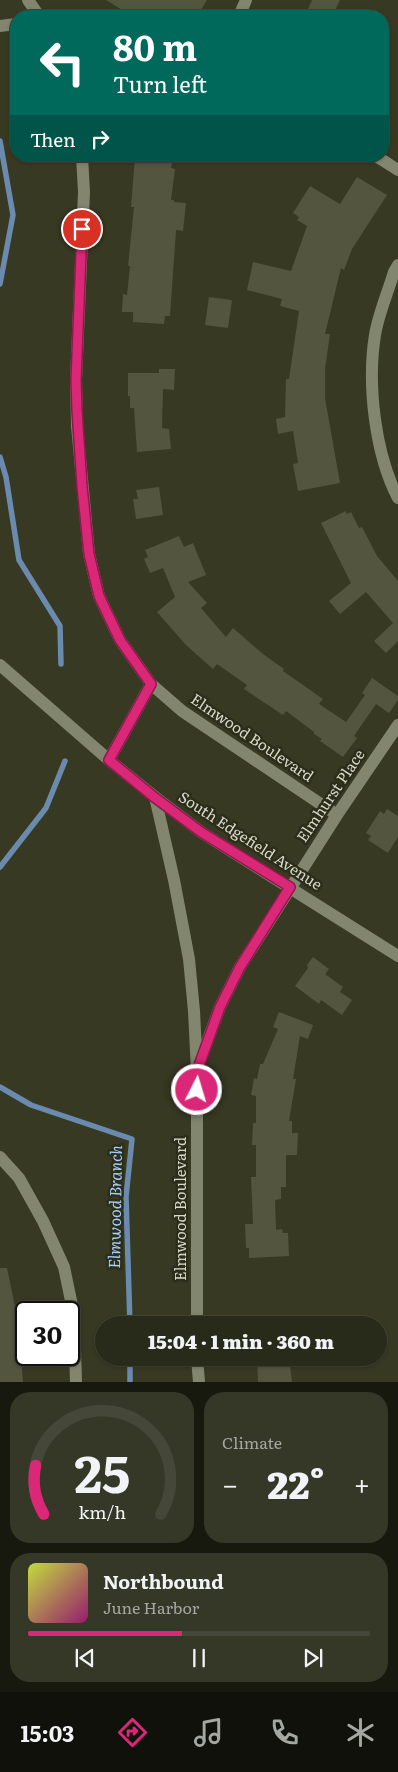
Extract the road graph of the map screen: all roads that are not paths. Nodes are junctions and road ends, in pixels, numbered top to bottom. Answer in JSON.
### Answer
{"nodes":[{"id":1,"x":82,"y":162,"type":"edge"},
{"id":2,"x":385,"y":162,"type":"edge"},
{"id":3,"x":398,"y":170,"type":"edge"},
{"id":4,"x":398,"y":265,"type":"edge"},
{"id":5,"x":398,"y":498,"type":"edge"},
{"id":6,"x":0,"y":665,"type":"edge"},
{"id":7,"x":151,"y":684,"type":"junction"},
{"id":8,"x":398,"y":725,"type":"edge"},
{"id":9,"x":109,"y":760,"type":"junction"},
{"id":10,"x":154,"y":797,"type":"junction"},
{"id":11,"x":337,"y":815,"type":"junction"},
{"id":12,"x":290,"y":887,"type":"junction"},
{"id":13,"x":398,"y":956,"type":"edge"},
{"id":14,"x":197,"y":1071,"type":"junction"},
{"id":15,"x":0,"y":1157,"type":"edge"},
{"id":16,"x":197,"y":1316,"type":"edge"},
{"id":17,"x":198,"y":1366,"type":"edge"},
{"id":18,"x":76,"y":1382,"type":"edge"},
{"id":19,"x":199,"y":1382,"type":"edge"}],
"edges":[{"from":1,"to":7,"type":"street","name":"Elmwood Boulevard"},
{"from":2,"to":3,"type":"street"},
{"from":4,"to":5,"type":"street"},
{"from":6,"to":9,"type":"street","name":"South Edgefield Avenue"},
{"from":7,"to":9,"type":"street"},
{"from":7,"to":11,"type":"street","name":"Elmwood Boulevard"},
{"from":8,"to":11,"type":"street","name":"Elmhurst Place"},
{"from":9,"to":10,"type":"street","name":"South Edgefield Avenue"},
{"from":10,"to":12,"type":"street","name":"South Edgefield Avenue"},
{"from":10,"to":14,"type":"street","name":"Elmwood Boulevard"},
{"from":11,"to":12,"type":"street","name":"Elmhurst Place"},
{"from":12,"to":13,"type":"street","name":"South Edgefield Avenue"},
{"from":12,"to":14,"type":"street","name":"Elmhurst Place"},
{"from":14,"to":16,"type":"street","name":"Elmwood Boulevard"},
{"from":15,"to":18,"type":"street"},
{"from":17,"to":19,"type":"street"}]}
